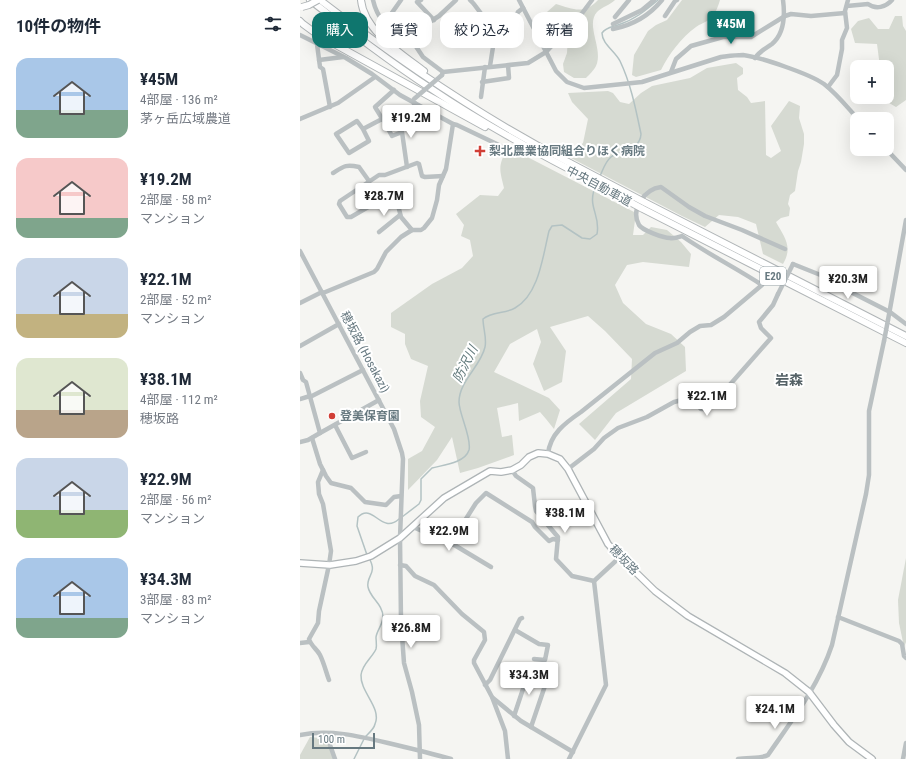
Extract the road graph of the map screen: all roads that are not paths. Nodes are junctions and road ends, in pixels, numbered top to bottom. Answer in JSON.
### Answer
{"nodes":[{"id":1,"x":310,"y":0,"type":"edge"},
{"id":2,"x":319,"y":0,"type":"edge"},
{"id":3,"x":360,"y":0,"type":"edge"},
{"id":4,"x":373,"y":0,"type":"edge"},
{"id":5,"x":401,"y":0,"type":"edge"},
{"id":6,"x":420,"y":0,"type":"edge"},
{"id":7,"x":456,"y":0,"type":"edge"},
{"id":8,"x":470,"y":0,"type":"edge"},
{"id":9,"x":519,"y":0,"type":"edge"},
{"id":10,"x":592,"y":0,"type":"edge"},
{"id":11,"x":629,"y":0,"type":"edge"},
{"id":12,"x":654,"y":0,"type":"edge"},
{"id":13,"x":662,"y":0,"type":"edge"},
{"id":14,"x":678,"y":0,"type":"edge"},
{"id":15,"x":783,"y":0,"type":"edge"},
{"id":16,"x":848,"y":0,"type":"edge"},
{"id":17,"x":892,"y":0,"type":"edge"},
{"id":18,"x":867,"y":2,"type":"edge"},
{"id":19,"x":847,"y":6,"type":"junction"},
{"id":20,"x":301,"y":7,"type":"edge"},
{"id":21,"x":523,"y":8,"type":"junction"},
{"id":22,"x":376,"y":12,"type":"edge"},
{"id":23,"x":392,"y":12,"type":"edge"},
{"id":24,"x":479,"y":12,"type":"edge"},
{"id":25,"x":845,"y":14,"type":"junction"},
{"id":26,"x":665,"y":16,"type":"dead end"},
{"id":27,"x":785,"y":16,"type":"junction"},
{"id":28,"x":615,"y":17,"type":"dead end"},
{"id":29,"x":434,"y":20,"type":"joint"},
{"id":30,"x":301,"y":23,"type":"edge"},
{"id":31,"x":300,"y":35,"type":"edge"},
{"id":32,"x":312,"y":41,"type":"edge"},
{"id":33,"x":318,"y":48,"type":"edge"},
{"id":34,"x":325,"y":48,"type":"edge"},
{"id":35,"x":417,"y":48,"type":"edge"},
{"id":36,"x":546,"y":52,"type":"junction"},
{"id":37,"x":344,"y":57,"type":"junction"},
{"id":38,"x":756,"y":58,"type":"junction"},
{"id":39,"x":319,"y":60,"type":"junction"},
{"id":40,"x":508,"y":65,"type":"junction"},
{"id":41,"x":488,"y":67,"type":"junction"},
{"id":42,"x":671,"y":72,"type":"junction"},
{"id":43,"x":442,"y":74,"type":"junction"},
{"id":44,"x":375,"y":76,"type":"junction"},
{"id":45,"x":482,"y":82,"type":"junction"},
{"id":46,"x":828,"y":88,"type":"junction"},
{"id":47,"x":394,"y":90,"type":"junction"},
{"id":48,"x":481,"y":97,"type":"dead end"},
{"id":49,"x":413,"y":101,"type":"junction"},
{"id":50,"x":467,"y":105,"type":"junction"},
{"id":51,"x":330,"y":107,"type":"junction"},
{"id":52,"x":851,"y":112,"type":"edge"},
{"id":53,"x":300,"y":119,"type":"edge"},
{"id":54,"x":383,"y":121,"type":"junction"},
{"id":55,"x":453,"y":124,"type":"junction"},
{"id":56,"x":363,"y":129,"type":"junction"},
{"id":57,"x":501,"y":146,"type":"dead end"},
{"id":58,"x":529,"y":149,"type":"junction"},
{"id":59,"x":893,"y":156,"type":"edge"},
{"id":60,"x":568,"y":166,"type":"junction"},
{"id":61,"x":407,"y":167,"type":"junction"},
{"id":62,"x":906,"y":170,"type":"edge"},
{"id":63,"x":333,"y":174,"type":"dead end"},
{"id":64,"x":443,"y":176,"type":"junction"},
{"id":65,"x":370,"y":181,"type":"junction"},
{"id":66,"x":642,"y":205,"type":"junction"},
{"id":67,"x":400,"y":215,"type":"junction"},
{"id":68,"x":906,"y":220,"type":"edge"},
{"id":69,"x":412,"y":230,"type":"junction"},
{"id":70,"x":379,"y":232,"type":"dead end"},
{"id":71,"x":785,"y":249,"type":"dead end"},
{"id":72,"x":300,"y":251,"type":"edge"},
{"id":73,"x":323,"y":292,"type":"junction"},
{"id":74,"x":300,"y":303,"type":"edge"},
{"id":75,"x":890,"y":312,"type":"junction"},
{"id":76,"x":339,"y":324,"type":"junction"},
{"id":77,"x":906,"y":324,"type":"edge"},
{"id":78,"x":906,"y":336,"type":"edge"},
{"id":79,"x":906,"y":343,"type":"edge"},
{"id":80,"x":300,"y":346,"type":"edge"},
{"id":81,"x":363,"y":370,"type":"junction"},
{"id":82,"x":300,"y":373,"type":"edge"},
{"id":83,"x":310,"y":396,"type":"junction"},
{"id":84,"x":300,"y":399,"type":"edge"},
{"id":85,"x":379,"y":400,"type":"junction"},
{"id":86,"x":335,"y":425,"type":"junction"},
{"id":87,"x":320,"y":433,"type":"junction"},
{"id":88,"x":312,"y":438,"type":"junction"},
{"id":89,"x":300,"y":442,"type":"edge"},
{"id":90,"x":366,"y":452,"type":"dead end"},
{"id":91,"x":548,"y":454,"type":"junction"},
{"id":92,"x":568,"y":469,"type":"junction"},
{"id":93,"x":323,"y":470,"type":"junction"},
{"id":94,"x":512,"y":470,"type":"junction"},
{"id":95,"x":401,"y":496,"type":"junction"},
{"id":96,"x":413,"y":527,"type":"junction"},
{"id":97,"x":400,"y":538,"type":"junction"},
{"id":98,"x":558,"y":540,"type":"junction"},
{"id":99,"x":450,"y":544,"type":"junction"},
{"id":100,"x":620,"y":557,"type":"junction"},
{"id":101,"x":300,"y":563,"type":"edge"},
{"id":102,"x":329,"y":565,"type":"junction"},
{"id":103,"x":400,"y":565,"type":"junction"},
{"id":104,"x":490,"y":567,"type":"dead end"},
{"id":105,"x":594,"y":581,"type":"junction"},
{"id":106,"x":838,"y":617,"type":"junction"},
{"id":107,"x":522,"y":618,"type":"dead end"},
{"id":108,"x":515,"y":630,"type":"junction"},
{"id":109,"x":310,"y":642,"type":"junction"},
{"id":110,"x":300,"y":643,"type":"edge"},
{"id":111,"x":906,"y":658,"type":"edge"},
{"id":112,"x":534,"y":659,"type":"dead end"},
{"id":113,"x":529,"y":671,"type":"dead end"},
{"id":114,"x":549,"y":674,"type":"dead end"},
{"id":115,"x":329,"y":680,"type":"dead end"},
{"id":116,"x":486,"y":685,"type":"junction"},
{"id":117,"x":810,"y":694,"type":"junction"},
{"id":118,"x":492,"y":697,"type":"junction"},
{"id":119,"x":514,"y":716,"type":"junction"},
{"id":120,"x":531,"y":727,"type":"junction"},
{"id":121,"x":300,"y":735,"type":"edge"},
{"id":122,"x":906,"y":743,"type":"edge"},
{"id":123,"x":330,"y":745,"type":"dead end"},
{"id":124,"x":420,"y":750,"type":"junction"},
{"id":125,"x":572,"y":752,"type":"junction"},
{"id":126,"x":764,"y":758,"type":"edge"},
{"id":127,"x":335,"y":759,"type":"edge"},
{"id":128,"x":420,"y":759,"type":"edge"},
{"id":129,"x":451,"y":759,"type":"edge"},
{"id":130,"x":508,"y":759,"type":"edge"},
{"id":131,"x":569,"y":759,"type":"edge"},
{"id":132,"x":738,"y":759,"type":"edge"},
{"id":133,"x":872,"y":759,"type":"edge"},
{"id":134,"x":903,"y":759,"type":"edge"}],
"edges":[{"from":1,"to":58,"type":"highway","name":"中央自動車道","number":"E20"},
{"from":2,"to":20,"type":"highway","bridge":true},
{"from":2,"to":50,"type":"highway","name":"中央自動車道","number":"E20"},
{"from":3,"to":50,"type":"highway"},
{"from":4,"to":22,"type":"street"},
{"from":5,"to":23,"type":"street"},
{"from":6,"to":29,"type":"street"},
{"from":7,"to":29,"type":"street"},
{"from":8,"to":24,"type":"street"},
{"from":9,"to":21,"type":"street"},
{"from":10,"to":36,"type":"street"},
{"from":11,"to":28,"type":"street"},
{"from":12,"to":13,"type":"street"},
{"from":14,"to":26,"type":"street"},
{"from":15,"to":27,"type":"street"},
{"from":16,"to":19,"type":"street"},
{"from":17,"to":18,"type":"street"},
{"from":18,"to":19,"type":"street"},
{"from":19,"to":25,"type":"street"},
{"from":21,"to":36,"type":"street"},
{"from":21,"to":41,"type":"street"},
{"from":25,"to":27,"type":"street"},
{"from":25,"to":46,"type":"street"},
{"from":27,"to":38,"type":"street"},
{"from":27,"to":42,"type":"street"},
{"from":30,"to":58,"type":"highway"},
{"from":31,"to":32,"type":"street"},
{"from":33,"to":39,"type":"street"},
{"from":34,"to":37,"type":"street"},
{"from":35,"to":43,"type":"street"},
{"from":36,"to":40,"type":"street"},
{"from":36,"to":42,"type":"street"},
{"from":37,"to":39,"type":"street"},
{"from":37,"to":44,"type":"street"},
{"from":38,"to":42,"type":"street"},
{"from":38,"to":46,"type":"street"},
{"from":39,"to":51,"type":"street"},
{"from":40,"to":41,"type":"street"},
{"from":40,"to":45,"type":"street"},
{"from":41,"to":43,"type":"street"},
{"from":41,"to":45,"type":"street"},
{"from":43,"to":49,"type":"street","bridge":true},
{"from":44,"to":47,"type":"street"},
{"from":44,"to":51,"type":"street"},
{"from":45,"to":48,"type":"street"},
{"from":46,"to":52,"type":"street"},
{"from":47,"to":49,"type":"street"},
{"from":47,"to":54,"type":"street"},
{"from":49,"to":54,"type":"street"},
{"from":49,"to":55,"type":"street"},
{"from":50,"to":60,"type":"highway","name":"中央自動車道","number":"E20"},
{"from":51,"to":53,"type":"street"},
{"from":54,"to":56,"type":"street"},
{"from":54,"to":61,"type":"street"},
{"from":55,"to":57,"type":"street"},
{"from":55,"to":64,"type":"street"},
{"from":56,"to":56,"type":"street"},
{"from":58,"to":60,"type":"highway","name":"中央自動車道","number":"E20"},
{"from":59,"to":62,"type":"street"},
{"from":60,"to":66,"type":"highway","name":"中央自動車道","number":"E20","bridge":true},
{"from":61,"to":64,"type":"street"},
{"from":61,"to":65,"type":"street"},
{"from":63,"to":65,"type":"street"},
{"from":64,"to":69,"type":"street"},
{"from":65,"to":67,"type":"street"},
{"from":66,"to":78,"type":"highway","name":"中央自動車道","number":"E20"},
{"from":66,"to":79,"type":"highway","name":"中央自動車道","number":"E20"},
{"from":67,"to":69,"type":"street"},
{"from":67,"to":70,"type":"street"},
{"from":68,"to":75,"type":"street"},
{"from":69,"to":73,"type":"street"},
{"from":71,"to":91,"type":"street"},
{"from":72,"to":73,"type":"street","name":"穂坂路 (Hosakazi)"},
{"from":73,"to":74,"type":"street"},
{"from":73,"to":76,"type":"street","name":"穂坂路 (Hosakazi)"},
{"from":75,"to":77,"type":"street"},
{"from":75,"to":92,"type":"street","bridge":true},
{"from":75,"to":106,"type":"street","bridge":true},
{"from":76,"to":80,"type":"street"},
{"from":76,"to":81,"type":"street","name":"穂坂路 (Hosakazi)"},
{"from":81,"to":83,"type":"street"},
{"from":81,"to":85,"type":"street","name":"穂坂路 (Hosakazi)"},
{"from":82,"to":83,"type":"street"},
{"from":83,"to":84,"type":"street"},
{"from":83,"to":87,"type":"street"},
{"from":85,"to":86,"type":"street"},
{"from":85,"to":95,"type":"street","name":"穂坂路 (Hosakazi)"},
{"from":86,"to":87,"type":"street"},
{"from":86,"to":90,"type":"street"},
{"from":87,"to":88,"type":"street"},
{"from":88,"to":89,"type":"street"},
{"from":88,"to":93,"type":"street"},
{"from":91,"to":92,"type":"main road","name":"穂坂路"},
{"from":91,"to":94,"type":"main road"},
{"from":92,"to":100,"type":"main road","name":"穂坂路"},
{"from":93,"to":95,"type":"street"},
{"from":93,"to":102,"type":"street"},
{"from":94,"to":96,"type":"main road"},
{"from":94,"to":98,"type":"street"},
{"from":95,"to":97,"type":"street","name":"穂坂路 (Hosakazi)"},
{"from":96,"to":97,"type":"main road"},
{"from":96,"to":99,"type":"street"},
{"from":97,"to":102,"type":"main road"},
{"from":97,"to":103,"type":"street","name":"穂坂路 (Hosakazi)"},
{"from":98,"to":99,"type":"street"},
{"from":98,"to":105,"type":"street"},
{"from":99,"to":104,"type":"street"},
{"from":100,"to":105,"type":"street"},
{"from":100,"to":117,"type":"main road","name":"穂坂路"},
{"from":101,"to":102,"type":"main road"},
{"from":102,"to":109,"type":"street"},
{"from":103,"to":116,"type":"street"},
{"from":103,"to":124,"type":"street","name":"穂坂路 (Hosakazi)"},
{"from":105,"to":125,"type":"street"},
{"from":106,"to":111,"type":"street"},
{"from":106,"to":117,"type":"street"},
{"from":107,"to":108,"type":"street"},
{"from":108,"to":112,"type":"street"},
{"from":108,"to":116,"type":"street"},
{"from":109,"to":110,"type":"street"},
{"from":109,"to":115,"type":"street"},
{"from":113,"to":119,"type":"street"},
{"from":114,"to":120,"type":"street"},
{"from":116,"to":118,"type":"street"},
{"from":117,"to":126,"type":"street"},
{"from":117,"to":133,"type":"main road","name":"穂坂路"},
{"from":118,"to":119,"type":"street"},
{"from":118,"to":130,"type":"street"},
{"from":119,"to":120,"type":"street"},
{"from":120,"to":125,"type":"street"},
{"from":121,"to":124,"type":"street"},
{"from":122,"to":134,"type":"street"},
{"from":123,"to":127,"type":"street"},
{"from":124,"to":128,"type":"street","name":"穂坂路 (Hosakazi)"},
{"from":124,"to":129,"type":"street"},
{"from":125,"to":131,"type":"street"},
{"from":126,"to":132,"type":"street"}]}
